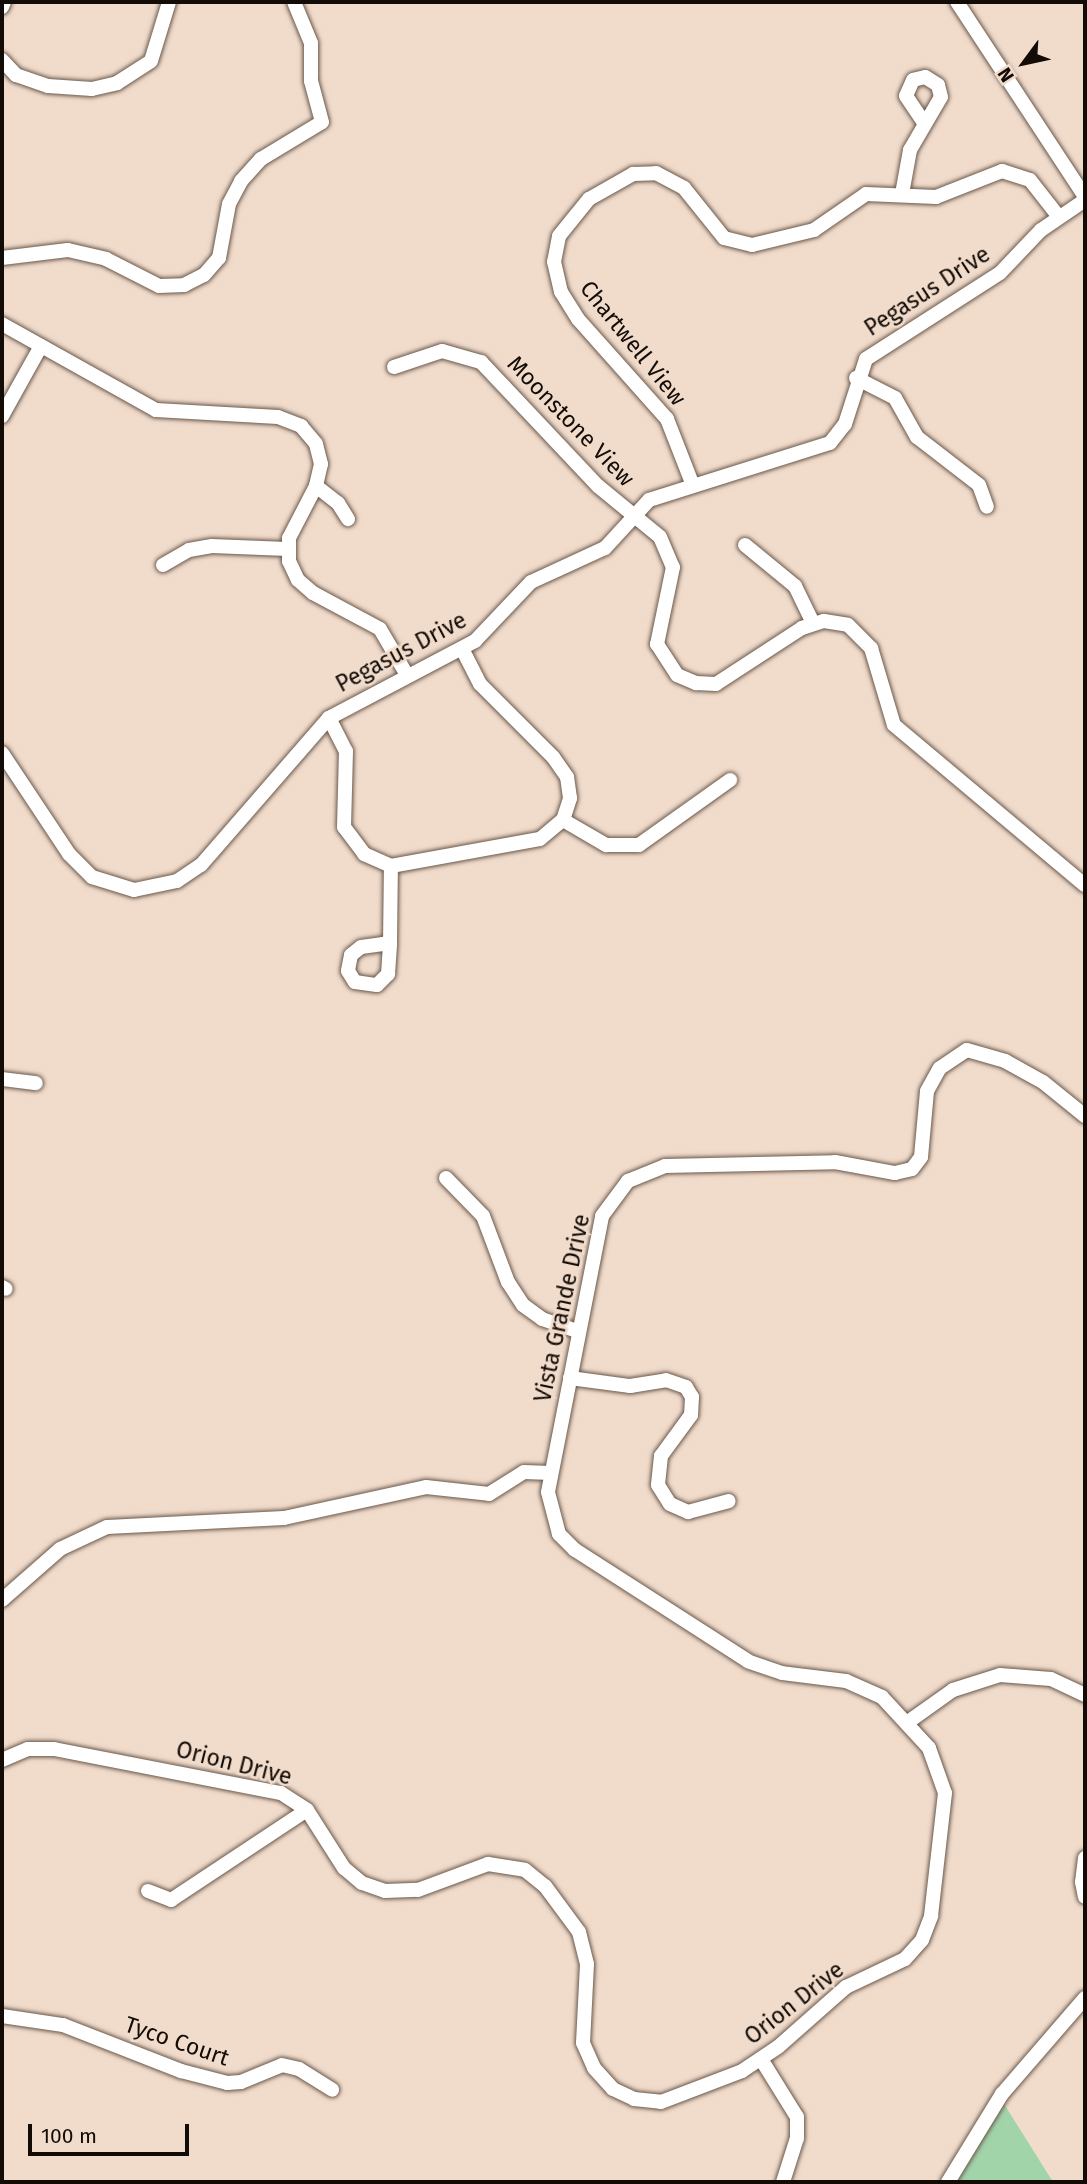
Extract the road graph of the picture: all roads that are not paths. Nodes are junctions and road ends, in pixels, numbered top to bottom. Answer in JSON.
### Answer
{"nodes":[{"id":1,"x":4,"y":2,"type":"edge"},
{"id":2,"x":169,"y":2,"type":"edge"},
{"id":3,"x":294,"y":2,"type":"edge"},
{"id":4,"x":957,"y":2,"type":"edge"},
{"id":5,"x":2,"y":7,"type":"edge"},
{"id":6,"x":2,"y":60,"type":"edge"},
{"id":7,"x":924,"y":123,"type":"dead end"},
{"id":8,"x":902,"y":194,"type":"junction"},
{"id":9,"x":1085,"y":199,"type":"edge"},
{"id":10,"x":1059,"y":217,"type":"junction"},
{"id":11,"x":2,"y":258,"type":"edge"},
{"id":12,"x":2,"y":324,"type":"edge"},
{"id":13,"x":41,"y":346,"type":"junction"},
{"id":14,"x":394,"y":367,"type":"dead end"},
{"id":15,"x":856,"y":378,"type":"junction"},
{"id":16,"x":2,"y":416,"type":"edge"},
{"id":17,"x":692,"y":483,"type":"junction"},
{"id":18,"x":316,"y":486,"type":"junction"},
{"id":19,"x":988,"y":507,"type":"dead end"},
{"id":20,"x":634,"y":516,"type":"junction"},
{"id":21,"x":348,"y":519,"type":"dead end"},
{"id":22,"x":745,"y":545,"type":"dead end"},
{"id":23,"x":287,"y":548,"type":"junction"},
{"id":24,"x":163,"y":565,"type":"dead end"},
{"id":25,"x":813,"y":623,"type":"junction"},
{"id":26,"x":462,"y":649,"type":"junction"},
{"id":27,"x":407,"y":675,"type":"junction"},
{"id":28,"x":329,"y":718,"type":"junction"},
{"id":29,"x":2,"y":753,"type":"edge"},
{"id":30,"x":730,"y":780,"type":"dead end"},
{"id":31,"x":563,"y":820,"type":"junction"},
{"id":32,"x":391,"y":866,"type":"junction"},
{"id":33,"x":1085,"y":885,"type":"edge"},
{"id":34,"x":390,"y":943,"type":"dead end"},
{"id":35,"x":2,"y":1079,"type":"edge"},
{"id":36,"x":36,"y":1083,"type":"dead end"},
{"id":37,"x":1085,"y":1116,"type":"edge"},
{"id":38,"x":446,"y":1178,"type":"dead end"},
{"id":39,"x":579,"y":1332,"type":"junction"},
{"id":40,"x":570,"y":1378,"type":"junction"},
{"id":41,"x":551,"y":1473,"type":"junction"},
{"id":42,"x":729,"y":1502,"type":"dead end"},
{"id":43,"x":2,"y":1600,"type":"edge"},
{"id":44,"x":1085,"y":1695,"type":"edge"},
{"id":45,"x":908,"y":1723,"type":"junction"},
{"id":46,"x":2,"y":1760,"type":"edge"},
{"id":47,"x":307,"y":1810,"type":"junction"},
{"id":48,"x":1085,"y":1858,"type":"edge"},
{"id":49,"x":148,"y":1891,"type":"dead end"},
{"id":50,"x":1085,"y":1897,"type":"edge"},
{"id":51,"x":1085,"y":1998,"type":"edge"},
{"id":52,"x":2,"y":2016,"type":"edge"},
{"id":53,"x":761,"y":2059,"type":"junction"},
{"id":54,"x":332,"y":2090,"type":"dead end"},
{"id":55,"x":783,"y":2182,"type":"edge"},
{"id":56,"x":948,"y":2182,"type":"edge"}],
"edges":[{"from":1,"to":5,"type":"street"},
{"from":2,"to":6,"type":"street"},
{"from":3,"to":11,"type":"street"},
{"from":4,"to":9,"type":"street"},
{"from":7,"to":8,"type":"street"},
{"from":8,"to":10,"type":"street","name":"Chartwell View"},
{"from":8,"to":17,"type":"street","name":"Chartwell View"},
{"from":9,"to":10,"type":"street","name":"Pegasus Drive"},
{"from":10,"to":15,"type":"street","name":"Pegasus Drive"},
{"from":12,"to":13,"type":"street"},
{"from":13,"to":16,"type":"street"},
{"from":13,"to":18,"type":"street"},
{"from":14,"to":20,"type":"street","name":"Moonstone View"},
{"from":15,"to":17,"type":"street","name":"Pegasus Drive"},
{"from":15,"to":19,"type":"street"},
{"from":17,"to":20,"type":"street","name":"Pegasus Drive"},
{"from":18,"to":21,"type":"street"},
{"from":18,"to":23,"type":"street"},
{"from":20,"to":25,"type":"street","name":"Moonstone View"},
{"from":20,"to":26,"type":"street","name":"Pegasus Drive"},
{"from":22,"to":25,"type":"street"},
{"from":23,"to":24,"type":"street"},
{"from":23,"to":27,"type":"street"},
{"from":25,"to":33,"type":"street"},
{"from":26,"to":27,"type":"street","name":"Pegasus Drive"},
{"from":26,"to":31,"type":"street"},
{"from":27,"to":28,"type":"street","name":"Pegasus Drive"},
{"from":28,"to":29,"type":"street","name":"Pegasus Drive"},
{"from":28,"to":32,"type":"street"},
{"from":30,"to":31,"type":"street"},
{"from":31,"to":32,"type":"street"},
{"from":32,"to":34,"type":"street"},
{"from":35,"to":36,"type":"street"},
{"from":37,"to":39,"type":"street","name":"Vista Grande Drive"},
{"from":38,"to":39,"type":"street"},
{"from":39,"to":40,"type":"street","name":"Vista Grande Drive"},
{"from":40,"to":41,"type":"street","name":"Vista Grande Drive"},
{"from":40,"to":42,"type":"street"},
{"from":41,"to":43,"type":"street"},
{"from":41,"to":45,"type":"street","name":"Orion Drive"},
{"from":44,"to":45,"type":"street"},
{"from":45,"to":53,"type":"street","name":"Orion Drive"},
{"from":46,"to":47,"type":"street","name":"Orion Drive"},
{"from":47,"to":49,"type":"street"},
{"from":47,"to":53,"type":"street","name":"Orion Drive"},
{"from":48,"to":50,"type":"street"},
{"from":51,"to":56,"type":"street"},
{"from":52,"to":54,"type":"street","name":"Tyco Court"},
{"from":53,"to":55,"type":"street"}]}
